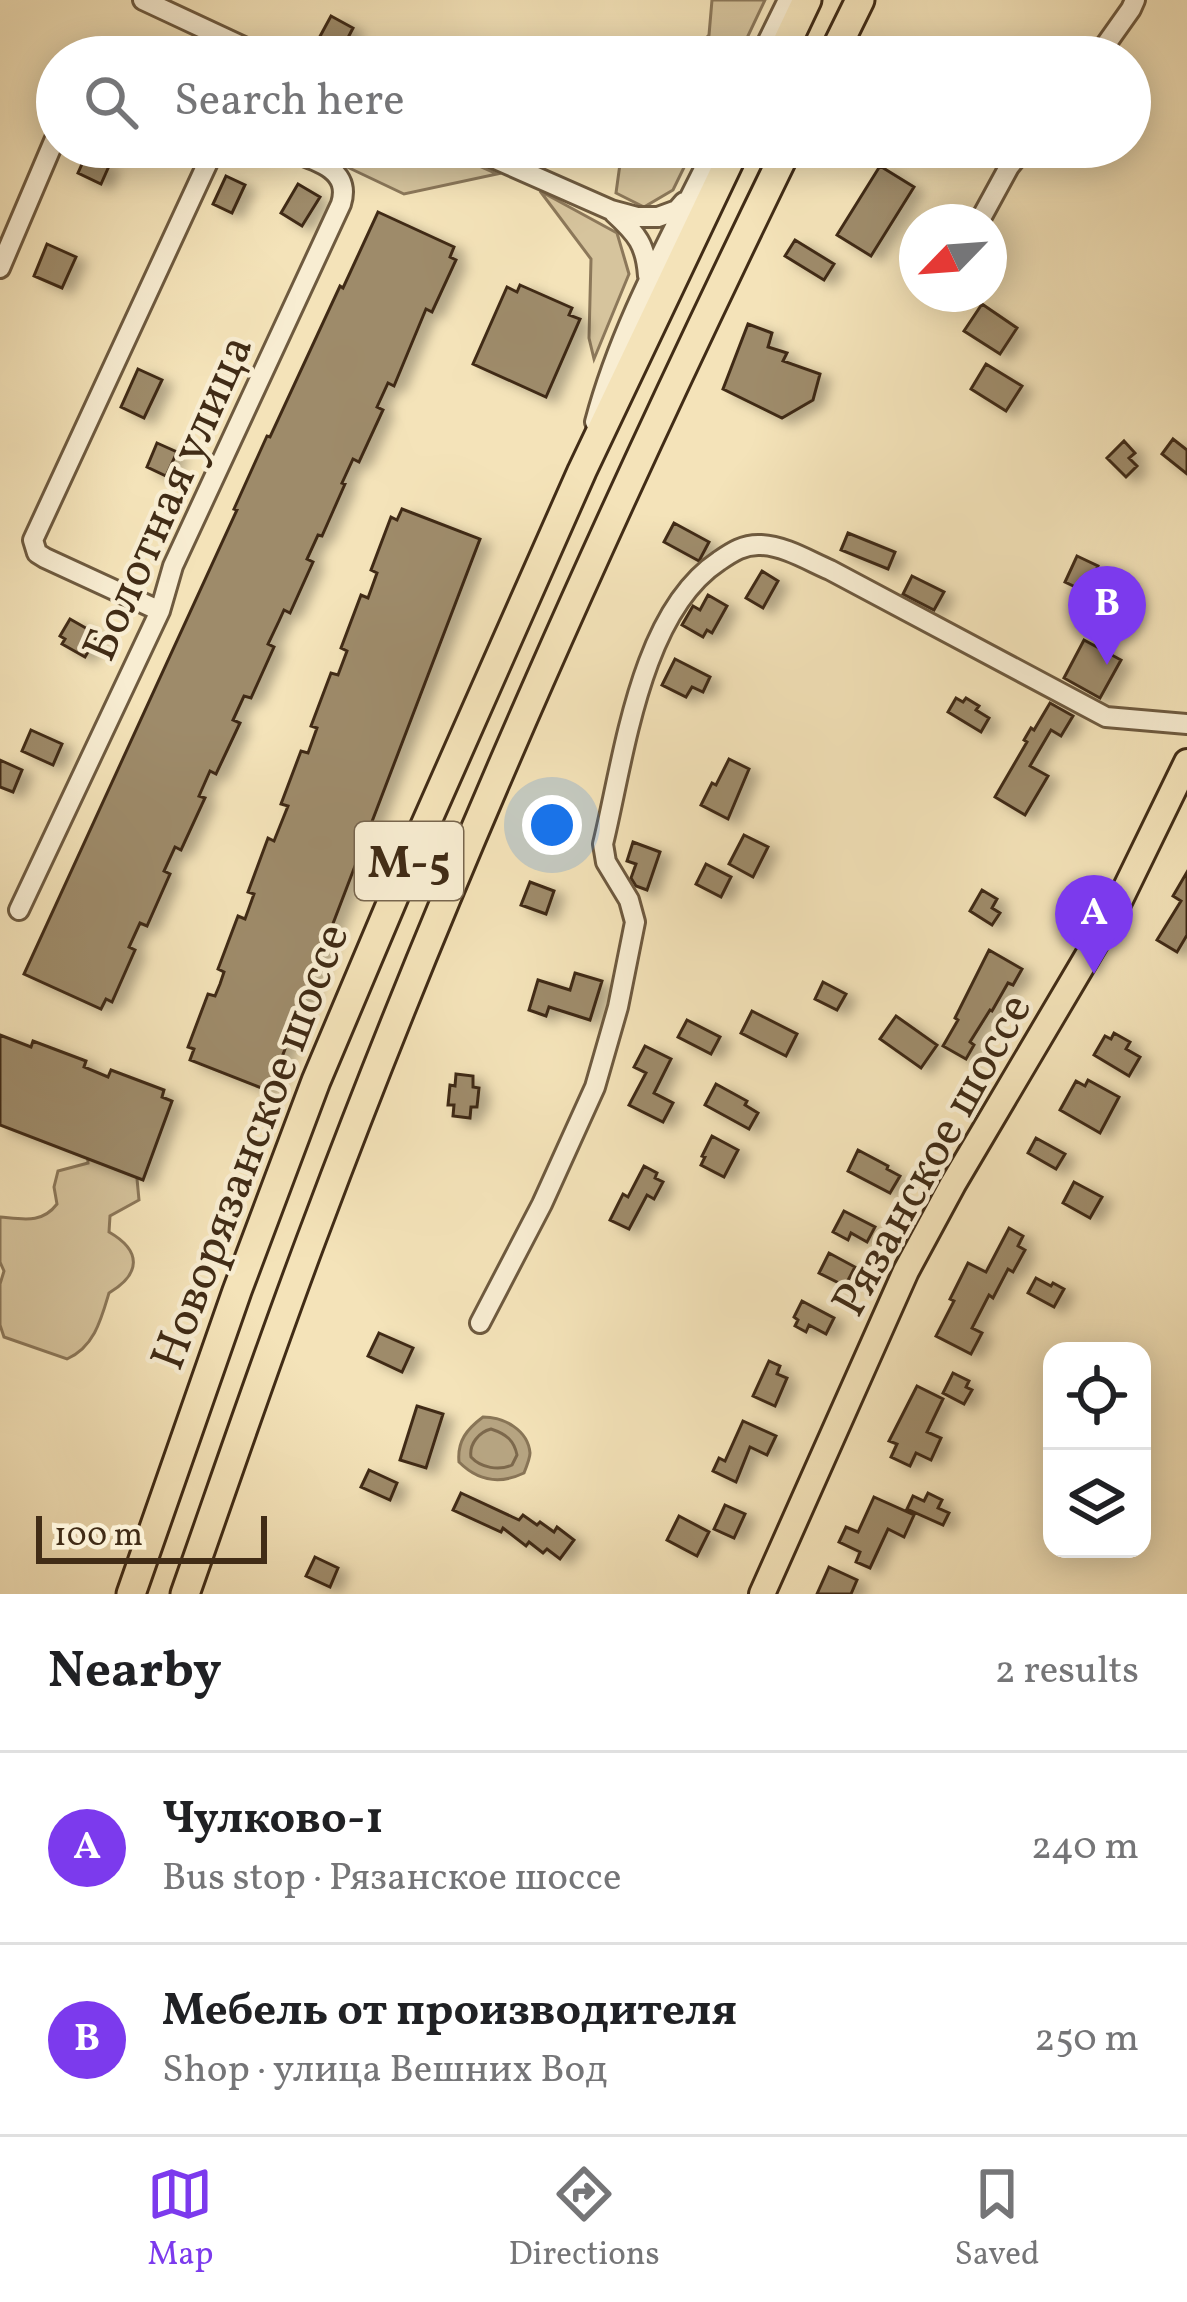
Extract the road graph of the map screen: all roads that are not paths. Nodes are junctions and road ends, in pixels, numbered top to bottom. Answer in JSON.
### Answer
{"nodes":[{"id":1,"x":143,"y":0,"type":"edge"},
{"id":2,"x":788,"y":0,"type":"edge"},
{"id":3,"x":807,"y":0,"type":"edge"},
{"id":4,"x":860,"y":0,"type":"edge"},
{"id":5,"x":1135,"y":0,"type":"edge"},
{"id":6,"x":217,"y":36,"type":"edge"},
{"id":7,"x":770,"y":36,"type":"edge"},
{"id":8,"x":790,"y":36,"type":"edge"},
{"id":9,"x":842,"y":36,"type":"edge"},
{"id":10,"x":1112,"y":36,"type":"edge"},
{"id":11,"x":43,"y":168,"type":"edge"},
{"id":12,"x":204,"y":168,"type":"edge"},
{"id":13,"x":332,"y":168,"type":"edge"},
{"id":14,"x":516,"y":168,"type":"edge"},
{"id":15,"x":705,"y":168,"type":"edge"},
{"id":16,"x":726,"y":168,"type":"edge"},
{"id":17,"x":778,"y":168,"type":"edge"},
{"id":18,"x":1009,"y":168,"type":"edge"},
{"id":19,"x":693,"y":193,"type":"junction"},
{"id":20,"x":989,"y":204,"type":"edge"},
{"id":21,"x":611,"y":210,"type":"junction"},
{"id":22,"x":0,"y":268,"type":"edge"},
{"id":23,"x":648,"y":279,"type":"junction"},
{"id":24,"x":582,"y":472,"type":"junction"},
{"id":25,"x":160,"y":611,"type":"junction"},
{"id":26,"x":1187,"y":724,"type":"edge"},
{"id":27,"x":1185,"y":773,"type":"edge"},
{"id":28,"x":19,"y":910,"type":"dead end"},
{"id":29,"x":480,"y":1323,"type":"dead end"},
{"id":30,"x":131,"y":1594,"type":"edge"},
{"id":31,"x":185,"y":1594,"type":"edge"},
{"id":32,"x":763,"y":1594,"type":"edge"}],
"edges":[{"from":1,"to":6,"type":"street"},
{"from":2,"to":7,"type":"street"},
{"from":3,"to":8,"type":"highway"},
{"from":4,"to":9,"type":"highway"},
{"from":5,"to":10,"type":"street"},
{"from":11,"to":22,"type":"street"},
{"from":12,"to":25,"type":"street"},
{"from":13,"to":25,"type":"street","name":"Болотная улица"},
{"from":14,"to":21,"type":"street"},
{"from":15,"to":19,"type":"street"},
{"from":16,"to":24,"type":"highway","name":"Новорязанское шоссе","number":"М-5"},
{"from":17,"to":31,"type":"highway","name":"Новорязанское шоссе","number":"М-5"},
{"from":18,"to":20,"type":"street"},
{"from":19,"to":21,"type":"street"},
{"from":19,"to":23,"type":"street"},
{"from":21,"to":23,"type":"street"},
{"from":23,"to":24,"type":"street"},
{"from":24,"to":30,"type":"highway","name":"Новорязанское шоссе","number":"М-5"},
{"from":25,"to":28,"type":"street","name":"Болотная улица"},
{"from":26,"to":29,"type":"street"},
{"from":27,"to":32,"type":"main road","name":"Рязанское шоссе"}]}
